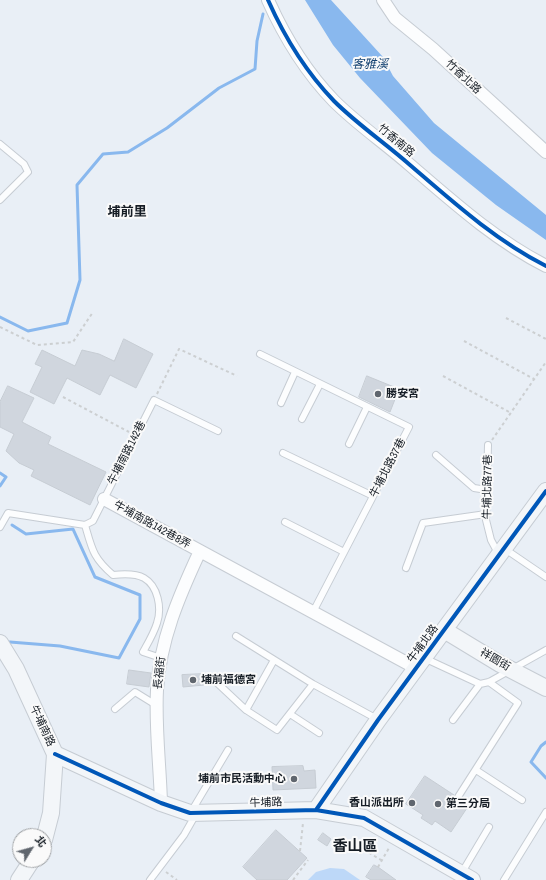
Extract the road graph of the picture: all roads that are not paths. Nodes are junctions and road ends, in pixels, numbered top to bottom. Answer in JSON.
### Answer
{"nodes":[{"id":1,"x":268,"y":0,"type":"edge"},
{"id":2,"x":383,"y":0,"type":"edge"},
{"id":3,"x":0,"y":144,"type":"edge"},
{"id":4,"x":546,"y":152,"type":"edge"},
{"id":5,"x":0,"y":200,"type":"edge"},
{"id":6,"x":546,"y":266,"type":"edge"},
{"id":7,"x":260,"y":354,"type":"dead end"},
{"id":8,"x":295,"y":372,"type":"junction"},
{"id":9,"x":320,"y":384,"type":"junction"},
{"id":10,"x":281,"y":402,"type":"dead end"},
{"id":11,"x":367,"y":407,"type":"junction"},
{"id":12,"x":302,"y":419,"type":"dead end"},
{"id":13,"x":218,"y":431,"type":"dead end"},
{"id":14,"x":349,"y":444,"type":"dead end"},
{"id":15,"x":488,"y":445,"type":"road end"},
{"id":16,"x":283,"y":453,"type":"dead end"},
{"id":17,"x":436,"y":455,"type":"dead end"},
{"id":18,"x":487,"y":490,"type":"junction"},
{"id":19,"x":546,"y":491,"type":"edge"},
{"id":20,"x":373,"y":496,"type":"junction"},
{"id":21,"x":104,"y":499,"type":"junction"},
{"id":22,"x":486,"y":514,"type":"junction"},
{"id":23,"x":285,"y":522,"type":"dead end"},
{"id":24,"x":85,"y":525,"type":"junction"},
{"id":25,"x":0,"y":527,"type":"edge"},
{"id":26,"x":200,"y":551,"type":"junction"},
{"id":27,"x":501,"y":551,"type":"junction"},
{"id":28,"x":344,"y":552,"type":"junction"},
{"id":29,"x":406,"y":568,"type":"dead end"},
{"id":30,"x":546,"y":576,"type":"edge"},
{"id":31,"x":313,"y":612,"type":"junction"},
{"id":32,"x":444,"y":630,"type":"junction"},
{"id":33,"x":236,"y":636,"type":"dead end"},
{"id":34,"x":0,"y":643,"type":"edge"},
{"id":35,"x":546,"y":650,"type":"edge"},
{"id":36,"x":161,"y":658,"type":"junction"},
{"id":37,"x":274,"y":660,"type":"junction"},
{"id":38,"x":420,"y":663,"type":"junction"},
{"id":39,"x":510,"y":669,"type":"junction"},
{"id":40,"x":214,"y":680,"type":"dead end"},
{"id":41,"x":489,"y":682,"type":"junction"},
{"id":42,"x":313,"y":684,"type":"junction"},
{"id":43,"x":480,"y":684,"type":"junction"},
{"id":44,"x":546,"y":688,"type":"edge"},
{"id":45,"x":158,"y":706,"type":"junction"},
{"id":46,"x":115,"y":709,"type":"dead end"},
{"id":47,"x":246,"y":710,"type":"junction"},
{"id":48,"x":290,"y":714,"type":"junction"},
{"id":49,"x":378,"y":720,"type":"junction"},
{"id":50,"x":453,"y":720,"type":"dead end"},
{"id":51,"x":319,"y":733,"type":"dead end"},
{"id":52,"x":228,"y":750,"type":"dead end"},
{"id":53,"x":55,"y":754,"type":"junction"},
{"id":54,"x":476,"y":770,"type":"junction"},
{"id":55,"x":458,"y":797,"type":"dead end"},
{"id":56,"x":522,"y":800,"type":"dead end"},
{"id":57,"x":161,"y":803,"type":"junction"},
{"id":58,"x":310,"y":810,"type":"junction"},
{"id":59,"x":546,"y":812,"type":"edge"},
{"id":60,"x":193,"y":814,"type":"junction"},
{"id":61,"x":489,"y":827,"type":"dead end"},
{"id":62,"x":47,"y":828,"type":"edge"},
{"id":63,"x":27,"y":868,"type":"edge"},
{"id":64,"x":467,"y":877,"type":"edge"},
{"id":65,"x":19,"y":880,"type":"edge"},
{"id":66,"x":150,"y":880,"type":"edge"},
{"id":67,"x":504,"y":880,"type":"edge"}],
"edges":[{"from":1,"to":6,"type":"street","name":"竹香南路"},
{"from":2,"to":4,"type":"street","name":"竹香北路"},
{"from":3,"to":5,"type":"lane"},
{"from":7,"to":8,"type":"lane","name":"牛埔北路37巷"},
{"from":8,"to":9,"type":"lane","name":"牛埔北路37巷"},
{"from":8,"to":10,"type":"lane"},
{"from":9,"to":11,"type":"lane","name":"牛埔北路37巷"},
{"from":9,"to":12,"type":"lane"},
{"from":11,"to":14,"type":"lane"},
{"from":11,"to":20,"type":"lane","name":"牛埔北路37巷"},
{"from":13,"to":21,"type":"lane","name":"牛埔南路142巷"},
{"from":15,"to":18,"type":"lane","name":"牛埔北路77巷"},
{"from":16,"to":20,"type":"lane"},
{"from":17,"to":18,"type":"lane"},
{"from":18,"to":22,"type":"lane","name":"牛埔北路77巷"},
{"from":19,"to":27,"type":"street","name":"牛埔北路"},
{"from":20,"to":28,"type":"lane","name":"牛埔北路37巷"},
{"from":21,"to":24,"type":"lane","name":"牛埔南路142巷"},
{"from":21,"to":26,"type":"street","name":"牛埔南路142巷8弄"},
{"from":22,"to":27,"type":"lane","name":"牛埔北路77巷"},
{"from":22,"to":29,"type":"lane"},
{"from":23,"to":28,"type":"lane"},
{"from":24,"to":25,"type":"lane"},
{"from":24,"to":36,"type":"lane"},
{"from":26,"to":31,"type":"street"},
{"from":26,"to":36,"type":"street","name":"長福街"},
{"from":27,"to":30,"type":"lane"},
{"from":27,"to":32,"type":"street","name":"牛埔北路"},
{"from":28,"to":31,"type":"lane","name":"牛埔北路37巷"},
{"from":31,"to":38,"type":"street"},
{"from":32,"to":38,"type":"street","name":"牛埔北路"},
{"from":32,"to":39,"type":"street","name":"祥園街"},
{"from":33,"to":37,"type":"lane"},
{"from":34,"to":53,"type":"street","name":"牛埔南路"},
{"from":35,"to":39,"type":"lane"},
{"from":36,"to":45,"type":"street","name":"長福街"},
{"from":37,"to":42,"type":"lane"},
{"from":37,"to":47,"type":"lane"},
{"from":38,"to":43,"type":"lane"},
{"from":38,"to":49,"type":"street","name":"牛埔北路"},
{"from":39,"to":41,"type":"lane"},
{"from":39,"to":44,"type":"street","name":"祥園街"},
{"from":40,"to":47,"type":"lane"},
{"from":41,"to":43,"type":"lane"},
{"from":41,"to":54,"type":"lane"},
{"from":42,"to":48,"type":"lane"},
{"from":42,"to":49,"type":"lane"},
{"from":43,"to":50,"type":"lane"},
{"from":45,"to":46,"type":"lane"},
{"from":45,"to":57,"type":"street","name":"長福街"},
{"from":47,"to":48,"type":"lane"},
{"from":48,"to":51,"type":"lane"},
{"from":49,"to":58,"type":"street","name":"牛埔北路"},
{"from":52,"to":60,"type":"lane"},
{"from":53,"to":57,"type":"street","name":"牛埔路"},
{"from":53,"to":62,"type":"street","name":"牛埔南路"},
{"from":54,"to":55,"type":"lane"},
{"from":54,"to":56,"type":"lane"},
{"from":57,"to":60,"type":"street","name":"牛埔路"},
{"from":58,"to":60,"type":"street","name":"牛埔路"},
{"from":58,"to":64,"type":"street","name":"牛埔路"},
{"from":59,"to":67,"type":"lane"},
{"from":60,"to":66,"type":"lane"},
{"from":61,"to":64,"type":"lane"},
{"from":63,"to":65,"type":"street"}]}
